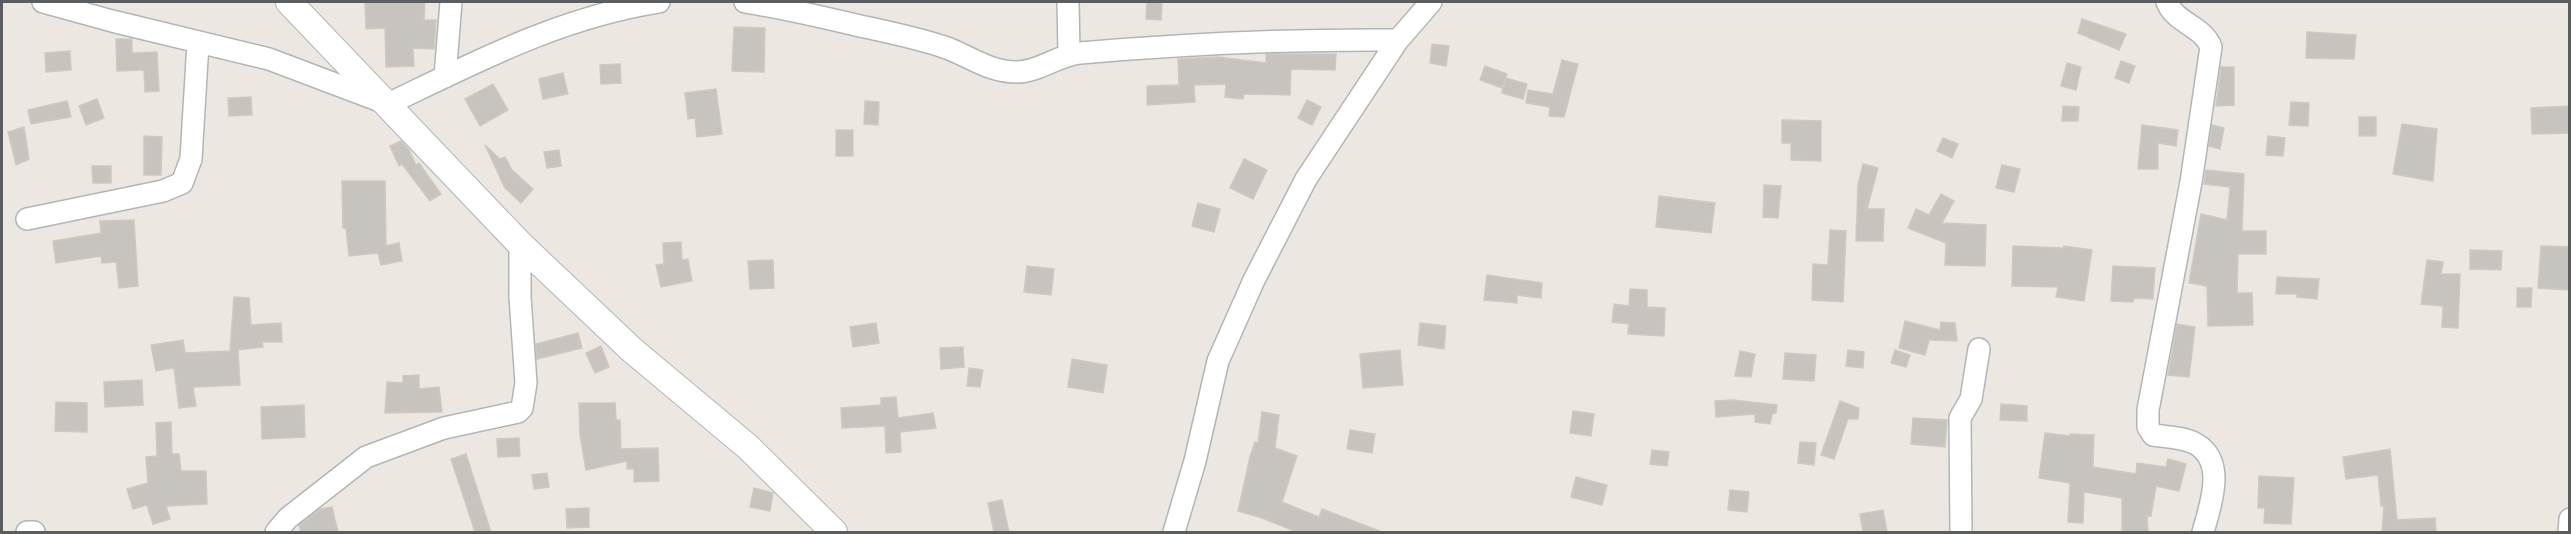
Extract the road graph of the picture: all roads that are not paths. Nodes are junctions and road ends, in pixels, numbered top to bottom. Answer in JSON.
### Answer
{"nodes":[{"id":1,"x":42,"y":2,"type":"edge"},
{"id":2,"x":289,"y":2,"type":"edge"},
{"id":3,"x":451,"y":2,"type":"edge"},
{"id":4,"x":659,"y":2,"type":"edge"},
{"id":5,"x":745,"y":2,"type":"edge"},
{"id":6,"x":1068,"y":2,"type":"edge"},
{"id":7,"x":1431,"y":2,"type":"edge"},
{"id":8,"x":2167,"y":2,"type":"edge"},
{"id":9,"x":1398,"y":40,"type":"junction"},
{"id":10,"x":198,"y":43,"type":"junction"},
{"id":11,"x":1069,"y":54,"type":"junction"},
{"id":12,"x":445,"y":77,"type":"junction"},
{"id":13,"x":388,"y":104,"type":"junction"},
{"id":14,"x":27,"y":219,"type":"dead end"},
{"id":15,"x":520,"y":244,"type":"junction"},
{"id":16,"x":1979,"y":349,"type":"dead end"},
{"id":17,"x":2570,"y":519,"type":"edge"},
{"id":18,"x":27,"y":532,"type":"edge"},
{"id":19,"x":34,"y":532,"type":"edge"},
{"id":20,"x":276,"y":532,"type":"edge"},
{"id":21,"x":834,"y":532,"type":"edge"},
{"id":22,"x":1174,"y":532,"type":"edge"},
{"id":23,"x":1960,"y":532,"type":"edge"},
{"id":24,"x":2203,"y":532,"type":"edge"},
{"id":25,"x":2569,"y":532,"type":"edge"}],
"edges":[{"from":1,"to":10,"type":"street"},
{"from":2,"to":13,"type":"street"},
{"from":3,"to":12,"type":"street"},
{"from":4,"to":12,"type":"street"},
{"from":5,"to":11,"type":"street"},
{"from":6,"to":11,"type":"street"},
{"from":7,"to":9,"type":"street"},
{"from":8,"to":24,"type":"street"},
{"from":9,"to":11,"type":"street"},
{"from":9,"to":22,"type":"street"},
{"from":10,"to":13,"type":"street"},
{"from":10,"to":14,"type":"street"},
{"from":12,"to":13,"type":"street"},
{"from":13,"to":15,"type":"street"},
{"from":15,"to":20,"type":"street"},
{"from":15,"to":21,"type":"street"},
{"from":16,"to":23,"type":"street"},
{"from":17,"to":25,"type":"street"},
{"from":18,"to":19,"type":"street"}]}
